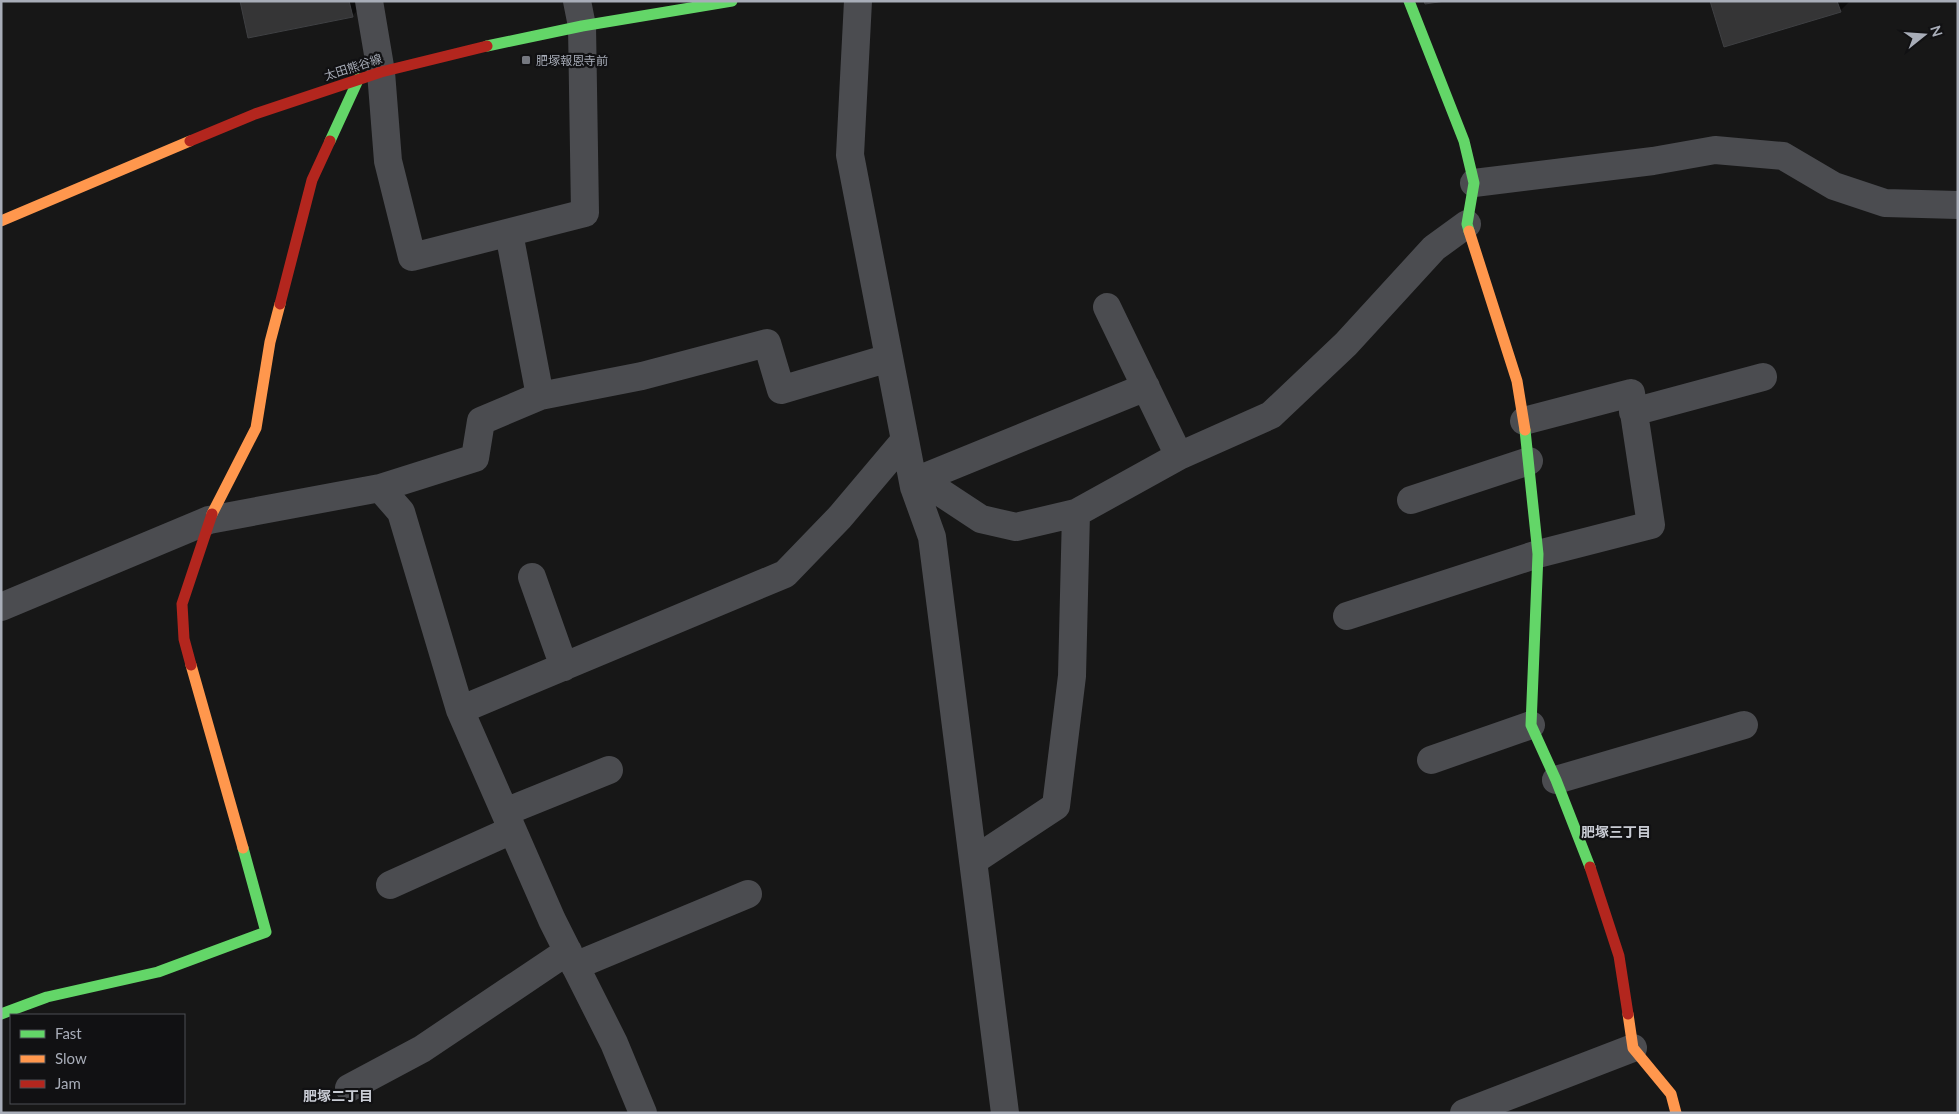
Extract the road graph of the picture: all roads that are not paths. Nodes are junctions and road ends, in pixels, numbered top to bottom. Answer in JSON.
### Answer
{"nodes":[{"id":1,"x":369,"y":1,"type":"edge"},
{"id":2,"x":732,"y":1,"type":"edge"},
{"id":3,"x":858,"y":1,"type":"edge"},
{"id":4,"x":1409,"y":1,"type":"edge"},
{"id":5,"x":579,"y":13,"type":"edge"},
{"id":6,"x":370,"y":75,"type":"junction"},
{"id":7,"x":1474,"y":183,"type":"junction"},
{"id":8,"x":1958,"y":205,"type":"edge"},
{"id":9,"x":1,"y":222,"type":"edge"},
{"id":10,"x":1468,"y":224,"type":"junction"},
{"id":11,"x":509,"y":232,"type":"junction"},
{"id":12,"x":1107,"y":307,"type":"dead end"},
{"id":13,"x":889,"y":358,"type":"junction"},
{"id":14,"x":1763,"y":377,"type":"dead end"},
{"id":15,"x":1146,"y":387,"type":"junction"},
{"id":16,"x":540,"y":396,"type":"junction"},
{"id":17,"x":1633,"y":412,"type":"junction"},
{"id":18,"x":1524,"y":421,"type":"junction"},
{"id":19,"x":905,"y":440,"type":"junction"},
{"id":20,"x":1179,"y":456,"type":"junction"},
{"id":21,"x":1529,"y":461,"type":"junction"},
{"id":22,"x":914,"y":487,"type":"junction"},
{"id":23,"x":380,"y":488,"type":"junction"},
{"id":24,"x":1411,"y":500,"type":"dead end"},
{"id":25,"x":1076,"y":513,"type":"junction"},
{"id":26,"x":209,"y":520,"type":"junction"},
{"id":27,"x":1538,"y":554,"type":"junction"},
{"id":28,"x":532,"y":577,"type":"dead end"},
{"id":29,"x":1,"y":607,"type":"edge"},
{"id":30,"x":1347,"y":616,"type":"dead end"},
{"id":31,"x":564,"y":667,"type":"junction"},
{"id":32,"x":460,"y":710,"type":"junction"},
{"id":33,"x":1744,"y":724,"type":"dead end"},
{"id":34,"x":1530,"y":725,"type":"junction"},
{"id":35,"x":1430,"y":760,"type":"dead end"},
{"id":36,"x":609,"y":770,"type":"dead end"},
{"id":37,"x":1556,"y":780,"type":"junction"},
{"id":38,"x":508,"y":821,"type":"junction"},
{"id":39,"x":973,"y":861,"type":"junction"},
{"id":40,"x":390,"y":885,"type":"dead end"},
{"id":41,"x":748,"y":894,"type":"dead end"},
{"id":42,"x":571,"y":959,"type":"junction"},
{"id":43,"x":1,"y":1014,"type":"edge"},
{"id":44,"x":1633,"y":1048,"type":"junction"},
{"id":45,"x":349,"y":1088,"type":"dead end"},
{"id":46,"x":643,"y":1113,"type":"edge"},
{"id":47,"x":1005,"y":1113,"type":"edge"},
{"id":48,"x":1464,"y":1113,"type":"edge"},
{"id":49,"x":1676,"y":1113,"type":"edge"}],
"edges":[{"from":1,"to":6,"type":"street"},
{"from":2,"to":5,"type":"street","name":"太田熊谷線"},
{"from":3,"to":13,"type":"street"},
{"from":4,"to":7,"type":"street"},
{"from":5,"to":6,"type":"street","name":"太田熊谷線"},
{"from":5,"to":11,"type":"street"},
{"from":6,"to":9,"type":"street","name":"太田熊谷線"},
{"from":6,"to":11,"type":"street"},
{"from":6,"to":26,"type":"street"},
{"from":7,"to":8,"type":"street"},
{"from":7,"to":10,"type":"street"},
{"from":10,"to":18,"type":"street"},
{"from":10,"to":20,"type":"street"},
{"from":11,"to":16,"type":"street"},
{"from":12,"to":15,"type":"street"},
{"from":13,"to":16,"type":"street"},
{"from":13,"to":19,"type":"street"},
{"from":14,"to":17,"type":"street"},
{"from":15,"to":20,"type":"street"},
{"from":15,"to":22,"type":"street"},
{"from":16,"to":23,"type":"street"},
{"from":17,"to":18,"type":"street"},
{"from":17,"to":27,"type":"street"},
{"from":18,"to":21,"type":"street"},
{"from":19,"to":22,"type":"street"},
{"from":19,"to":31,"type":"street"},
{"from":20,"to":25,"type":"street"},
{"from":21,"to":24,"type":"street"},
{"from":21,"to":27,"type":"street"},
{"from":22,"to":25,"type":"street"},
{"from":22,"to":39,"type":"street"},
{"from":23,"to":26,"type":"street"},
{"from":23,"to":32,"type":"street"},
{"from":25,"to":39,"type":"street"},
{"from":26,"to":29,"type":"street"},
{"from":26,"to":43,"type":"street"},
{"from":27,"to":30,"type":"street"},
{"from":27,"to":34,"type":"street"},
{"from":28,"to":31,"type":"street"},
{"from":31,"to":32,"type":"street"},
{"from":32,"to":38,"type":"street"},
{"from":33,"to":37,"type":"street"},
{"from":34,"to":35,"type":"street"},
{"from":34,"to":37,"type":"street"},
{"from":36,"to":38,"type":"street"},
{"from":37,"to":44,"type":"street"},
{"from":38,"to":40,"type":"street"},
{"from":38,"to":42,"type":"street"},
{"from":39,"to":47,"type":"street"},
{"from":41,"to":42,"type":"street"},
{"from":42,"to":45,"type":"street"},
{"from":42,"to":46,"type":"street"},
{"from":44,"to":48,"type":"street"},
{"from":44,"to":49,"type":"street"}]}
